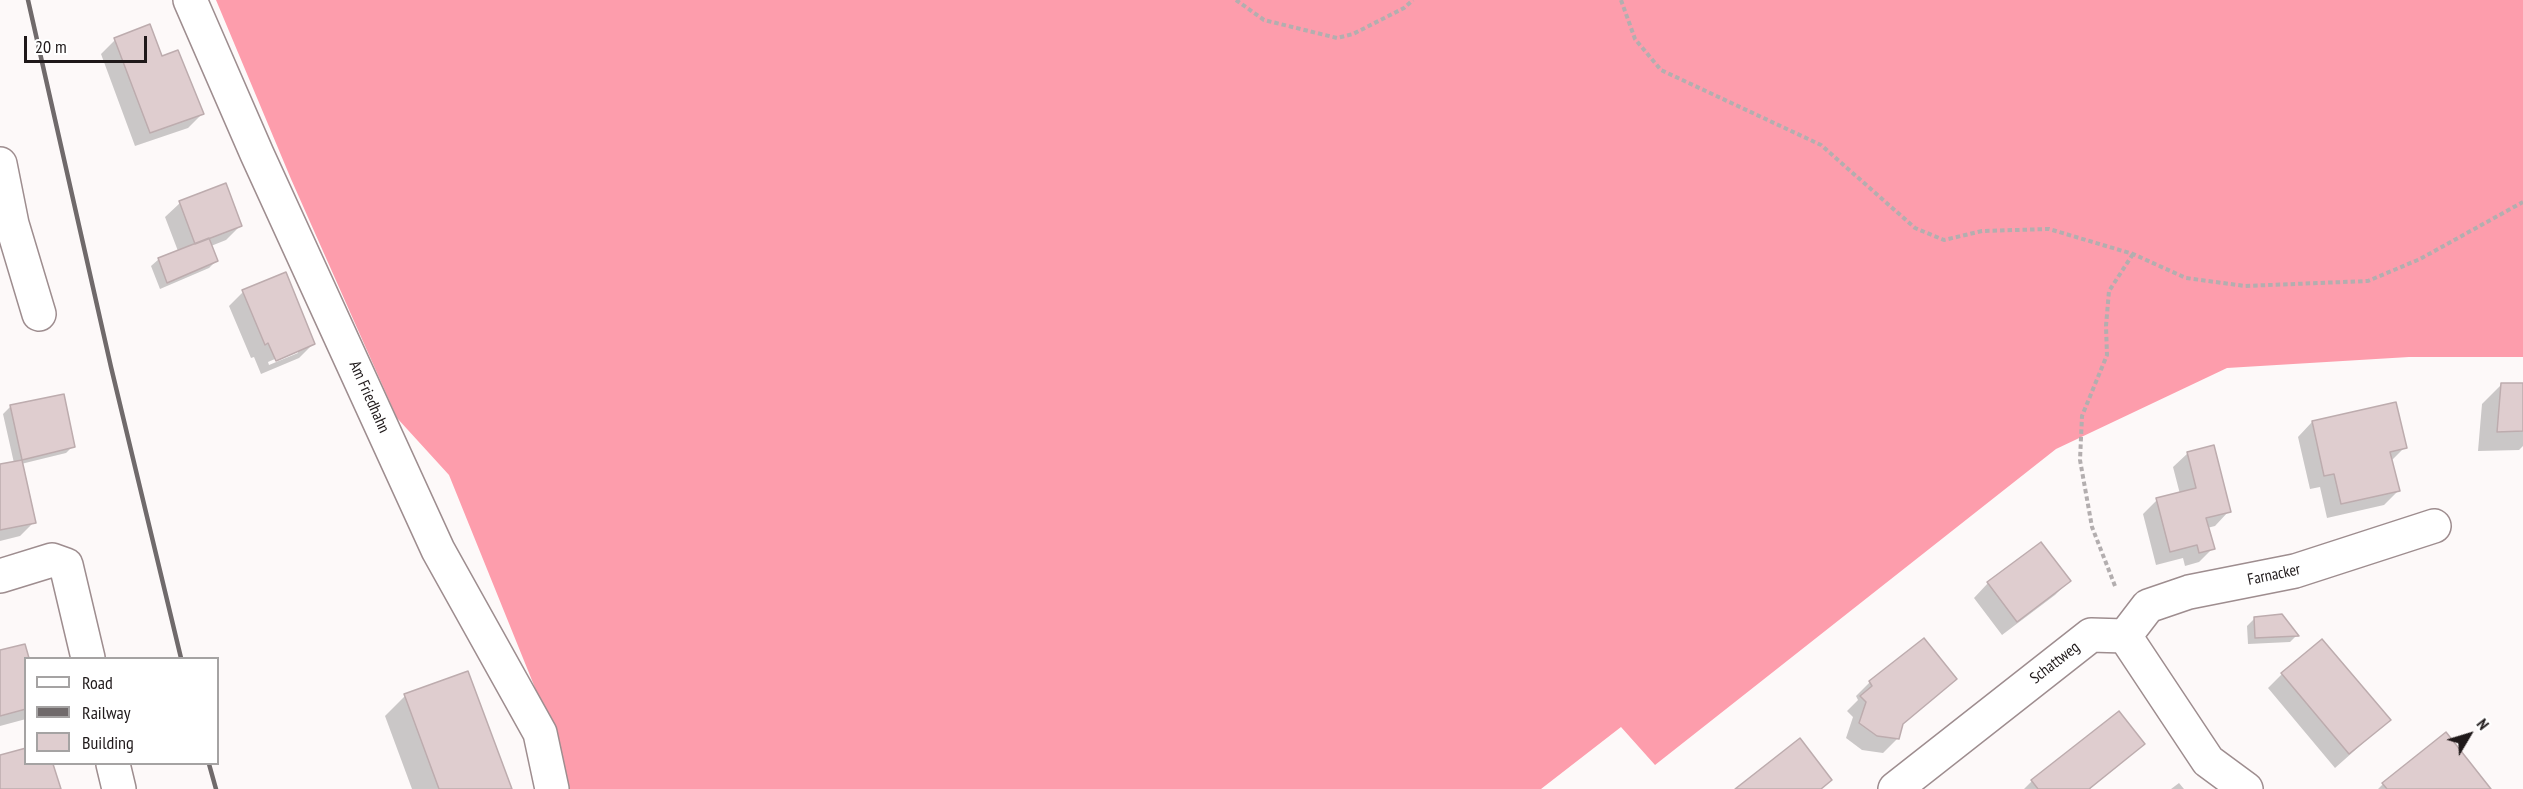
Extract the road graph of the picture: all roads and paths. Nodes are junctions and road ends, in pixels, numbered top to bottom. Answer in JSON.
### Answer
{"nodes":[{"id":1,"x":190,"y":0,"type":"edge"},
{"id":2,"x":1236,"y":0,"type":"edge"},
{"id":3,"x":1413,"y":0,"type":"edge"},
{"id":4,"x":1622,"y":0,"type":"edge"},
{"id":5,"x":0,"y":164,"type":"edge"},
{"id":6,"x":2523,"y":202,"type":"edge"},
{"id":7,"x":2133,"y":254,"type":"junction"},
{"id":8,"x":39,"y":314,"type":"dead end"},
{"id":9,"x":2434,"y":526,"type":"dead end"},
{"id":10,"x":0,"y":576,"type":"edge"},
{"id":11,"x":2125,"y":636,"type":"junction"},
{"id":12,"x":88,"y":657,"type":"edge"},
{"id":13,"x":113,"y":765,"type":"edge"},
{"id":14,"x":119,"y":789,"type":"edge"},
{"id":15,"x":552,"y":789,"type":"edge"},
{"id":16,"x":1895,"y":789,"type":"edge"},
{"id":17,"x":2246,"y":789,"type":"edge"}],
"edges":[{"from":1,"to":15,"type":"street","name":"Am Friedhahn"},
{"from":2,"to":3,"type":"path"},
{"from":4,"to":7,"type":"path"},
{"from":5,"to":8,"type":"street"},
{"from":6,"to":7,"type":"path"},
{"from":7,"to":11,"type":"path"},
{"from":9,"to":11,"type":"street","name":"Farnacker"},
{"from":10,"to":12,"type":"street"},
{"from":11,"to":16,"type":"street","name":"Schattweg"},
{"from":11,"to":17,"type":"street"},
{"from":13,"to":14,"type":"street"}]}
